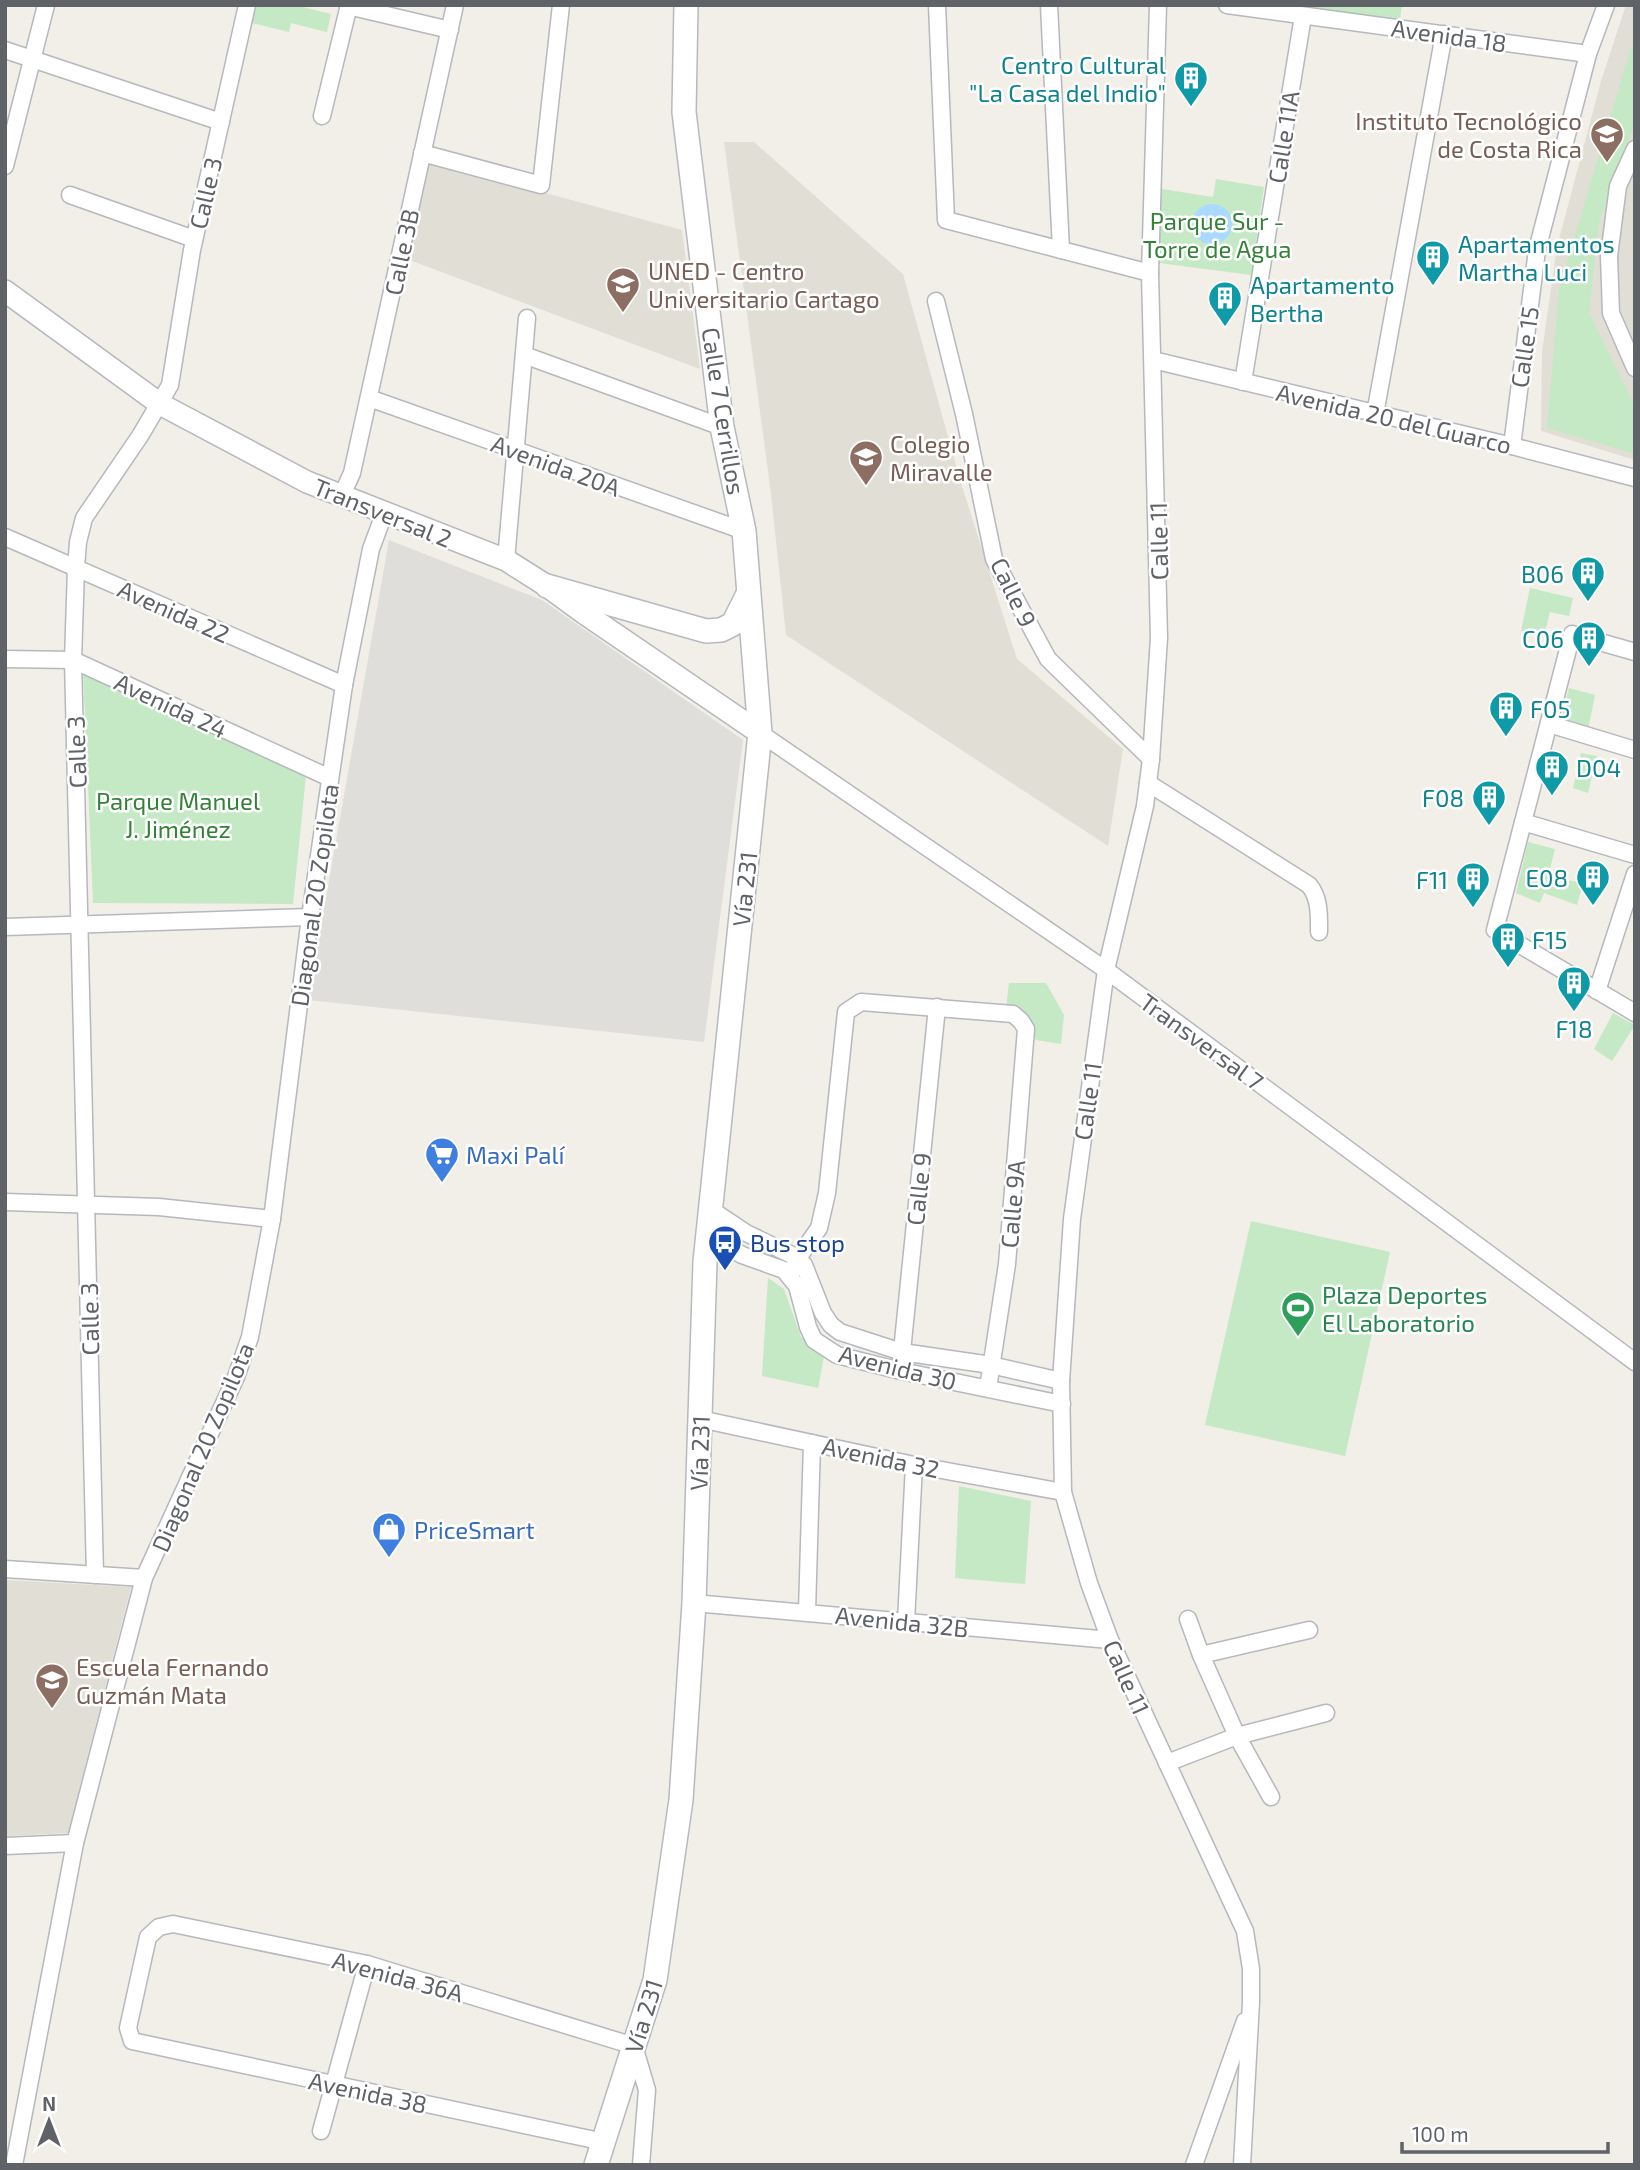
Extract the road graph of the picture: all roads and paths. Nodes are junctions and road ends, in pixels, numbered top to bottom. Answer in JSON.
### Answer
{"nodes":[{"id":1,"x":46,"y":5,"type":"edge"},
{"id":2,"x":247,"y":5,"type":"edge"},
{"id":3,"x":455,"y":5,"type":"edge"},
{"id":4,"x":561,"y":5,"type":"edge"},
{"id":5,"x":686,"y":5,"type":"edge"},
{"id":6,"x":937,"y":5,"type":"edge"},
{"id":7,"x":1049,"y":5,"type":"edge"},
{"id":8,"x":1158,"y":5,"type":"edge"},
{"id":9,"x":1227,"y":5,"type":"edge"},
{"id":10,"x":1606,"y":5,"type":"edge"},
{"id":11,"x":349,"y":6,"type":"edge"},
{"id":12,"x":1303,"y":16,"type":"junction"},
{"id":13,"x":450,"y":30,"type":"junction"},
{"id":14,"x":1444,"y":34,"type":"junction"},
{"id":15,"x":5,"y":50,"type":"edge"},
{"id":16,"x":1588,"y":54,"type":"junction"},
{"id":17,"x":32,"y":58,"type":"junction"},
{"id":18,"x":322,"y":116,"type":"dead end"},
{"id":19,"x":221,"y":122,"type":"junction"},
{"id":20,"x":1635,"y":149,"type":"edge"},
{"id":21,"x":422,"y":153,"type":"junction"},
{"id":22,"x":5,"y":166,"type":"edge"},
{"id":23,"x":1635,"y":180,"type":"edge"},
{"id":24,"x":1618,"y":186,"type":"junction"},
{"id":25,"x":70,"y":195,"type":"dead end"},
{"id":26,"x":194,"y":239,"type":"junction"},
{"id":27,"x":1061,"y":250,"type":"junction"},
{"id":28,"x":1150,"y":273,"type":"junction"},
{"id":29,"x":5,"y":291,"type":"edge"},
{"id":30,"x":936,"y":301,"type":"dead end"},
{"id":31,"x":527,"y":318,"type":"dead end"},
{"id":32,"x":524,"y":355,"type":"junction"},
{"id":33,"x":1153,"y":360,"type":"junction"},
{"id":34,"x":1635,"y":368,"type":"edge"},
{"id":35,"x":1243,"y":382,"type":"junction"},
{"id":36,"x":369,"y":398,"type":"junction"},
{"id":37,"x":160,"y":404,"type":"junction"},
{"id":38,"x":1375,"y":414,"type":"junction"},
{"id":39,"x":722,"y":426,"type":"junction"},
{"id":40,"x":1512,"y":446,"type":"junction"},
{"id":41,"x":517,"y":451,"type":"junction"},
{"id":42,"x":1635,"y":478,"type":"edge"},
{"id":43,"x":341,"y":496,"type":"junction"},
{"id":44,"x":384,"y":514,"type":"junction"},
{"id":45,"x":744,"y":531,"type":"junction"},
{"id":46,"x":5,"y":537,"type":"edge"},
{"id":47,"x":506,"y":560,"type":"junction"},
{"id":48,"x":76,"y":568,"type":"junction"},
{"id":49,"x":547,"y":586,"type":"junction"},
{"id":50,"x":750,"y":591,"type":"junction"},
{"id":51,"x":1635,"y":652,"type":"edge"},
{"id":52,"x":5,"y":659,"type":"edge"},
{"id":53,"x":73,"y":660,"type":"junction"},
{"id":54,"x":344,"y":685,"type":"junction"},
{"id":55,"x":1549,"y":724,"type":"junction"},
{"id":56,"x":760,"y":733,"type":"junction"},
{"id":57,"x":1635,"y":750,"type":"edge"},
{"id":58,"x":1151,"y":759,"type":"junction"},
{"id":59,"x":330,"y":778,"type":"junction"},
{"id":60,"x":1148,"y":783,"type":"junction"},
{"id":61,"x":1523,"y":822,"type":"junction"},
{"id":62,"x":1635,"y":855,"type":"edge"},
{"id":63,"x":1635,"y":874,"type":"edge"},
{"id":64,"x":310,"y":917,"type":"junction"},
{"id":65,"x":80,"y":925,"type":"junction"},
{"id":66,"x":5,"y":927,"type":"edge"},
{"id":67,"x":1320,"y":932,"type":"dead end"},
{"id":68,"x":1106,"y":970,"type":"junction"},
{"id":69,"x":1597,"y":991,"type":"junction"},
{"id":70,"x":937,"y":1007,"type":"junction"},
{"id":71,"x":1635,"y":1013,"type":"edge"},
{"id":72,"x":5,"y":1202,"type":"edge"},
{"id":73,"x":86,"y":1205,"type":"junction"},
{"id":74,"x":710,"y":1209,"type":"junction"},
{"id":75,"x":272,"y":1219,"type":"junction"},
{"id":76,"x":707,"y":1235,"type":"junction"},
{"id":77,"x":798,"y":1258,"type":"junction"},
{"id":78,"x":790,"y":1277,"type":"junction"},
{"id":79,"x":902,"y":1352,"type":"junction"},
{"id":80,"x":1635,"y":1362,"type":"edge"},
{"id":81,"x":990,"y":1365,"type":"junction"},
{"id":82,"x":901,"y":1371,"type":"junction"},
{"id":83,"x":1061,"y":1381,"type":"junction"},
{"id":84,"x":988,"y":1388,"type":"junction"},
{"id":85,"x":1062,"y":1404,"type":"junction"},
{"id":86,"x":701,"y":1419,"type":"junction"},
{"id":87,"x":812,"y":1443,"type":"junction"},
{"id":88,"x":914,"y":1465,"type":"junction"},
{"id":89,"x":1063,"y":1492,"type":"junction"},
{"id":90,"x":5,"y":1569,"type":"edge"},
{"id":91,"x":95,"y":1575,"type":"junction"},
{"id":92,"x":144,"y":1578,"type":"junction"},
{"id":93,"x":694,"y":1603,"type":"junction"},
{"id":94,"x":807,"y":1611,"type":"junction"},
{"id":95,"x":1188,"y":1619,"type":"dead end"},
{"id":96,"x":906,"y":1622,"type":"junction"},
{"id":97,"x":1310,"y":1630,"type":"dead end"},
{"id":98,"x":1110,"y":1640,"type":"junction"},
{"id":99,"x":1201,"y":1655,"type":"junction"},
{"id":100,"x":1326,"y":1713,"type":"dead end"},
{"id":101,"x":1237,"y":1736,"type":"junction"},
{"id":102,"x":1167,"y":1763,"type":"junction"},
{"id":103,"x":1271,"y":1797,"type":"dead end"},
{"id":104,"x":75,"y":1843,"type":"junction"},
{"id":105,"x":5,"y":1846,"type":"edge"},
{"id":106,"x":367,"y":1964,"type":"junction"},
{"id":107,"x":1251,"y":2002,"type":"junction"},
{"id":108,"x":132,"y":2041,"type":"joint"},
{"id":109,"x":634,"y":2046,"type":"junction"},
{"id":110,"x":334,"y":2085,"type":"junction"},
{"id":111,"x":13,"y":2122,"type":"edge"},
{"id":112,"x":321,"y":2131,"type":"dead end"},
{"id":113,"x":604,"y":2142,"type":"junction"},
{"id":114,"x":14,"y":2165,"type":"edge"},
{"id":115,"x":596,"y":2165,"type":"edge"},
{"id":116,"x":641,"y":2165,"type":"edge"},
{"id":117,"x":1194,"y":2165,"type":"edge"},
{"id":118,"x":1242,"y":2165,"type":"edge"}],
"edges":[{"from":1,"to":17,"type":"street"},
{"from":2,"to":19,"type":"street","name":"Calle 3"},
{"from":3,"to":13,"type":"street","name":"Calle 3B"},
{"from":4,"to":21,"type":"street"},
{"from":5,"to":39,"type":"main road","name":"Calle 7 Cerrillos"},
{"from":6,"to":27,"type":"street"},
{"from":7,"to":27,"type":"street"},
{"from":8,"to":28,"type":"street","name":"Calle 11"},
{"from":9,"to":12,"type":"street","name":"Avenida 18"},
{"from":10,"to":16,"type":"street","name":"Calle 15"},
{"from":11,"to":13,"type":"street"},
{"from":11,"to":18,"type":"street"},
{"from":12,"to":14,"type":"street","name":"Avenida 18"},
{"from":12,"to":35,"type":"street","name":"Calle 11A"},
{"from":13,"to":21,"type":"street","name":"Calle 3B"},
{"from":14,"to":16,"type":"street","name":"Avenida 18"},
{"from":14,"to":38,"type":"street"},
{"from":15,"to":17,"type":"street"},
{"from":16,"to":40,"type":"street","name":"Calle 15"},
{"from":17,"to":19,"type":"street"},
{"from":17,"to":22,"type":"street"},
{"from":19,"to":26,"type":"street","name":"Calle 3"},
{"from":20,"to":24,"type":"street"},
{"from":21,"to":36,"type":"street","name":"Calle 3B"},
{"from":23,"to":24,"type":"street"},
{"from":24,"to":34,"type":"street"},
{"from":25,"to":26,"type":"street"},
{"from":26,"to":37,"type":"street","name":"Calle 3"},
{"from":27,"to":28,"type":"street"},
{"from":28,"to":33,"type":"street","name":"Calle 11"},
{"from":29,"to":37,"type":"street","name":"Transversal 2"},
{"from":30,"to":58,"type":"street","name":"Calle 9"},
{"from":31,"to":32,"type":"street"},
{"from":32,"to":39,"type":"street"},
{"from":32,"to":41,"type":"street"},
{"from":33,"to":35,"type":"street","name":"Avenida 20 del Guarco"},
{"from":33,"to":58,"type":"street","name":"Calle 11"},
{"from":35,"to":38,"type":"street","name":"Avenida 20 del Guarco"},
{"from":36,"to":41,"type":"street","name":"Avenida 20A"},
{"from":36,"to":43,"type":"street","name":"Calle 3B"},
{"from":37,"to":43,"type":"street","name":"Transversal 2"},
{"from":37,"to":48,"type":"street","name":"Calle 3"},
{"from":38,"to":40,"type":"street","name":"Avenida 20 del Guarco"},
{"from":39,"to":45,"type":"main road","name":"Calle 7 Cerrillos"},
{"from":40,"to":42,"type":"street","name":"Avenida 20 del Guarco"},
{"from":41,"to":45,"type":"street","name":"Avenida 20A"},
{"from":41,"to":47,"type":"street"},
{"from":43,"to":44,"type":"street","name":"Transversal 2"},
{"from":44,"to":47,"type":"street","name":"Transversal 2"},
{"from":44,"to":54,"type":"street","name":"Diagonal 20 Zopilota"},
{"from":45,"to":50,"type":"main road","name":"Calle 7 Cerrillos"},
{"from":46,"to":48,"type":"street","name":"Avenida 22"},
{"from":47,"to":49,"type":"street","name":"Transversal 2"},
{"from":48,"to":53,"type":"street","name":"Calle 3"},
{"from":48,"to":54,"type":"street","name":"Avenida 22"},
{"from":49,"to":50,"type":"main road"},
{"from":49,"to":56,"type":"street","name":"Transversal 2"},
{"from":50,"to":56,"type":"main road","name":"Calle 7 Cerrillos"},
{"from":51,"to":55,"type":"street"},
{"from":52,"to":53,"type":"street","name":"Avenida 24"},
{"from":53,"to":59,"type":"street","name":"Avenida 24"},
{"from":53,"to":65,"type":"street","name":"Calle 3"},
{"from":54,"to":59,"type":"street","name":"Diagonal 20 Zopilota"},
{"from":55,"to":57,"type":"street"},
{"from":55,"to":61,"type":"street"},
{"from":56,"to":68,"type":"street","name":"Transversal 7"},
{"from":56,"to":74,"type":"main road","name":"Vía 231"},
{"from":58,"to":60,"type":"street","name":"Calle 11"},
{"from":59,"to":64,"type":"street","name":"Diagonal 20 Zopilota"},
{"from":60,"to":67,"type":"street"},
{"from":60,"to":68,"type":"street","name":"Calle 11"},
{"from":61,"to":62,"type":"street"},
{"from":61,"to":69,"type":"street"},
{"from":63,"to":69,"type":"street"},
{"from":64,"to":65,"type":"street"},
{"from":64,"to":75,"type":"street","name":"Diagonal 20 Zopilota"},
{"from":65,"to":66,"type":"street"},
{"from":65,"to":73,"type":"street","name":"Calle 3"},
{"from":68,"to":80,"type":"street","name":"Transversal 7"},
{"from":68,"to":83,"type":"street","name":"Calle 11"},
{"from":69,"to":71,"type":"street"},
{"from":70,"to":77,"type":"street"},
{"from":70,"to":79,"type":"street","name":"Calle 9"},
{"from":70,"to":81,"type":"street","name":"Calle 9A"},
{"from":72,"to":73,"type":"street"},
{"from":73,"to":75,"type":"street"},
{"from":73,"to":91,"type":"street","name":"Calle 3"},
{"from":74,"to":76,"type":"main road","name":"Vía 231"},
{"from":74,"to":77,"type":"street"},
{"from":75,"to":92,"type":"street","name":"Diagonal 20 Zopilota"},
{"from":76,"to":78,"type":"street"},
{"from":76,"to":86,"type":"main road","name":"Vía 231"},
{"from":77,"to":78,"type":"street"},
{"from":77,"to":79,"type":"street","name":"Avenida 30"},
{"from":78,"to":82,"type":"street","name":"Avenida 30"},
{"from":79,"to":81,"type":"street","name":"Avenida 30"},
{"from":79,"to":82,"type":"street","name":"Calle 9"},
{"from":81,"to":83,"type":"street","name":"Avenida 30"},
{"from":81,"to":84,"type":"street","name":"Calle 9A"},
{"from":82,"to":84,"type":"street","name":"Avenida 30"},
{"from":83,"to":85,"type":"street","name":"Calle 11"},
{"from":84,"to":85,"type":"street","name":"Avenida 30"},
{"from":85,"to":89,"type":"street","name":"Calle 11"},
{"from":86,"to":87,"type":"street","name":"Avenida 32"},
{"from":86,"to":93,"type":"main road","name":"Vía 231"},
{"from":87,"to":88,"type":"street","name":"Avenida 32"},
{"from":87,"to":94,"type":"street"},
{"from":88,"to":89,"type":"street","name":"Avenida 32"},
{"from":88,"to":96,"type":"street"},
{"from":89,"to":98,"type":"street","name":"Calle 11"},
{"from":90,"to":91,"type":"street"},
{"from":91,"to":92,"type":"street"},
{"from":92,"to":104,"type":"street","name":"Diagonal 20 Zopilota"},
{"from":93,"to":94,"type":"street","name":"Avenida 32B"},
{"from":93,"to":109,"type":"main road","name":"Vía 231"},
{"from":94,"to":96,"type":"street","name":"Avenida 32B"},
{"from":95,"to":99,"type":"street"},
{"from":96,"to":98,"type":"street","name":"Avenida 32B"},
{"from":97,"to":99,"type":"street"},
{"from":98,"to":102,"type":"street","name":"Calle 11"},
{"from":99,"to":101,"type":"street"},
{"from":100,"to":101,"type":"street"},
{"from":101,"to":102,"type":"street"},
{"from":101,"to":103,"type":"street"},
{"from":102,"to":107,"type":"street","name":"Calle 11"},
{"from":104,"to":105,"type":"street"},
{"from":104,"to":111,"type":"street","name":"Diagonal 20 Zopilota"},
{"from":106,"to":108,"type":"street","name":"Avenida 36A"},
{"from":106,"to":109,"type":"street","name":"Avenida 36A"},
{"from":106,"to":110,"type":"street"},
{"from":107,"to":117,"type":"street"},
{"from":107,"to":118,"type":"street","name":"Calle 11"},
{"from":108,"to":110,"type":"street","name":"Avenida 38"},
{"from":109,"to":113,"type":"main road","name":"Vía 231"},
{"from":109,"to":116,"type":"street"},
{"from":110,"to":112,"type":"street"},
{"from":110,"to":113,"type":"street","name":"Avenida 38"},
{"from":111,"to":114,"type":"street","name":"Diagonal 20 Zopilota"},
{"from":113,"to":115,"type":"main road","name":"Vía 231"}]}
